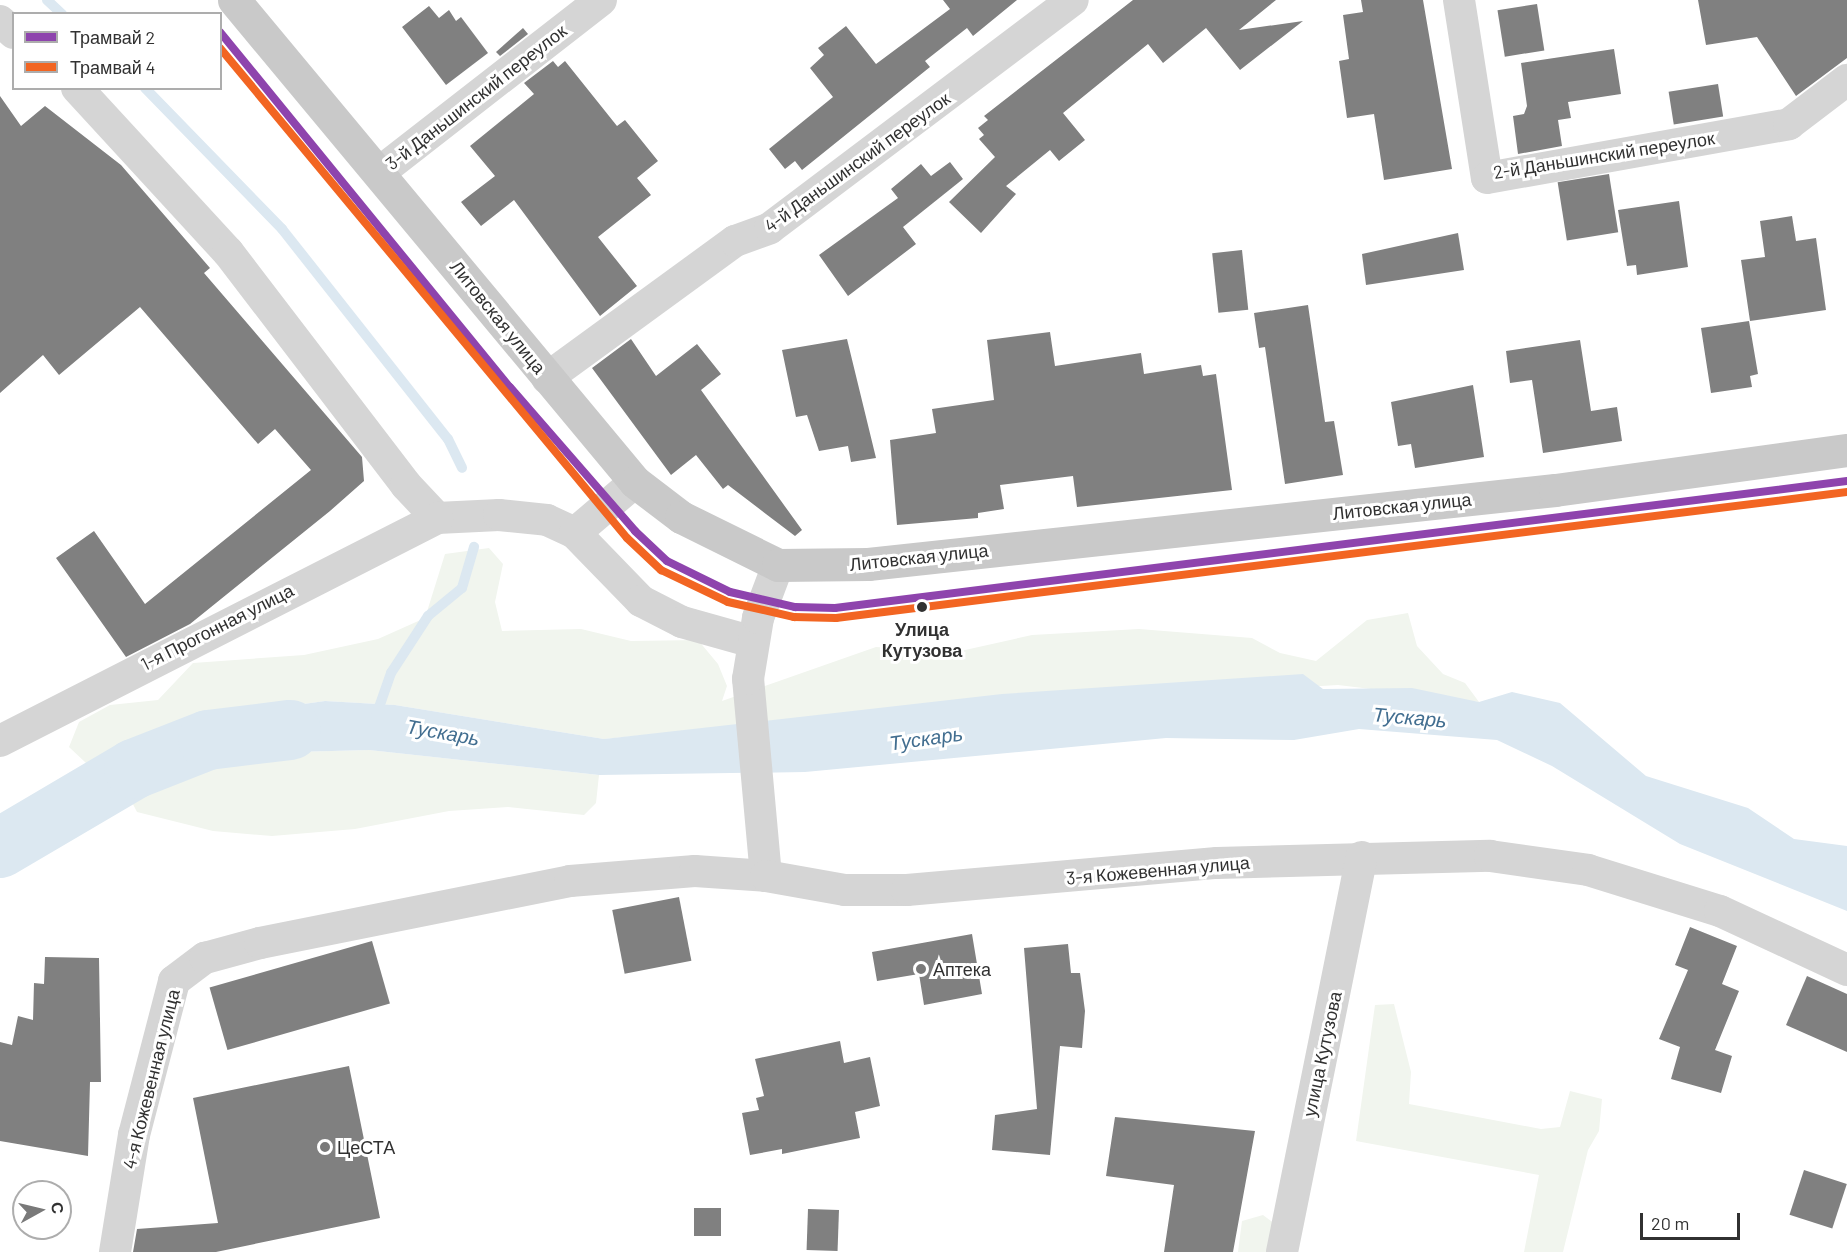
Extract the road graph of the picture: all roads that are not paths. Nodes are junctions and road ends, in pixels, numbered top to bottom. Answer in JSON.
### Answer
{"nodes":[{"id":1,"x":234,"y":0,"type":"edge"},
{"id":2,"x":601,"y":0,"type":"edge"},
{"id":3,"x":1073,"y":0,"type":"edge"},
{"id":4,"x":1459,"y":0,"type":"edge"},
{"id":5,"x":0,"y":21,"type":"edge"},
{"id":6,"x":12,"y":31,"type":"edge"},
{"id":7,"x":1847,"y":80,"type":"edge"},
{"id":8,"x":79,"y":90,"type":"edge"},
{"id":9,"x":380,"y":172,"type":"junction"},
{"id":10,"x":547,"y":378,"type":"junction"},
{"id":11,"x":1847,"y":450,"type":"edge"},
{"id":12,"x":635,"y":482,"type":"junction"},
{"id":13,"x":437,"y":518,"type":"junction"},
{"id":14,"x":574,"y":533,"type":"junction"},
{"id":15,"x":778,"y":565,"type":"junction"},
{"id":16,"x":753,"y":642,"type":"junction"},
{"id":17,"x":0,"y":741,"type":"edge"},
{"id":18,"x":1362,"y":857,"type":"junction"},
{"id":19,"x":766,"y":876,"type":"junction"},
{"id":20,"x":453,"y":900,"type":"joint"},
{"id":21,"x":1847,"y":970,"type":"edge"},
{"id":22,"x":115,"y":1252,"type":"edge"},
{"id":23,"x":1282,"y":1252,"type":"edge"}],
"edges":[{"from":1,"to":9,"type":"main road","name":"Литовская улица"},
{"from":2,"to":9,"type":"street","name":"3-й Даньшинский переулок"},
{"from":3,"to":10,"type":"street","name":"4-й Даньшинский переулок"},
{"from":4,"to":7,"type":"street","name":"2-й Даньшинский переулок"},
{"from":5,"to":6,"type":"street"},
{"from":8,"to":13,"type":"street"},
{"from":9,"to":10,"type":"main road","name":"Литовская улица"},
{"from":10,"to":12,"type":"main road","name":"Литовская улица"},
{"from":11,"to":15,"type":"main road","name":"Литовская улица"},
{"from":12,"to":14,"type":"street"},
{"from":12,"to":15,"type":"main road","name":"Литовская улица"},
{"from":13,"to":14,"type":"street"},
{"from":13,"to":17,"type":"street","name":"1-я Прогонная улица"},
{"from":14,"to":16,"type":"street"},
{"from":15,"to":16,"type":"street"},
{"from":16,"to":19,"type":"street"},
{"from":18,"to":19,"type":"street","name":"3-я Кожевенная улица"},
{"from":18,"to":21,"type":"street","name":"3-я Кожевенная улица"},
{"from":18,"to":23,"type":"street","name":"улица Кутузова"},
{"from":19,"to":20,"type":"street","name":"3-я Кожевенная улица"},
{"from":20,"to":22,"type":"street","name":"4-я Кожевенная улица"}]}
